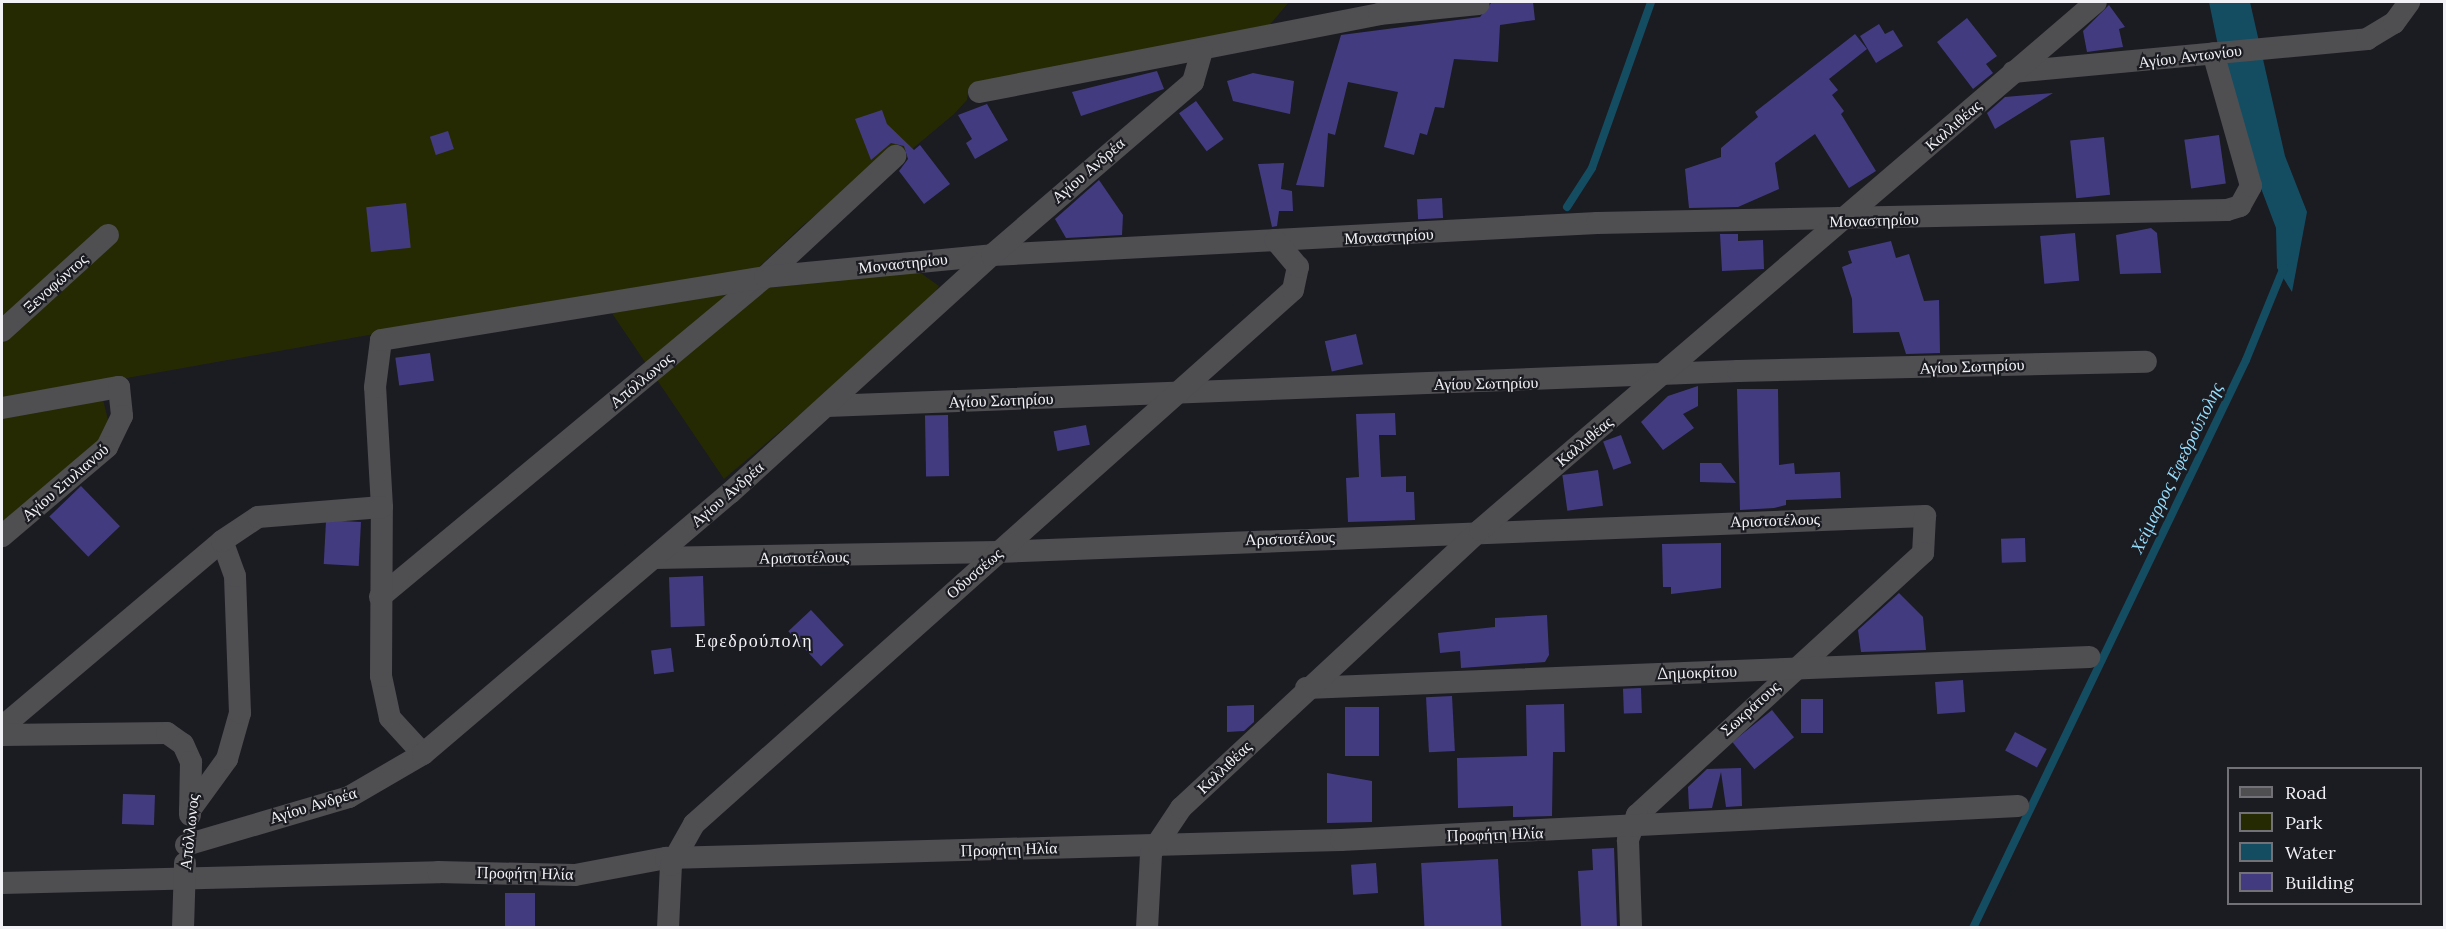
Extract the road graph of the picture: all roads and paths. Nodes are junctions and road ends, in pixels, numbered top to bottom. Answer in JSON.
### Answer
{"nodes":[{"id":1,"x":2096,"y":2,"type":"edge"},
{"id":2,"x":2409,"y":2,"type":"edge"},
{"id":3,"x":1479,"y":4,"type":"dead end"},
{"id":4,"x":1202,"y":51,"type":"junction"},
{"id":5,"x":2213,"y":53,"type":"junction"},
{"id":6,"x":2013,"y":72,"type":"junction"},
{"id":7,"x":979,"y":92,"type":"dead end"},
{"id":8,"x":895,"y":156,"type":"dead end"},
{"id":9,"x":1845,"y":221,"type":"junction"},
{"id":10,"x":108,"y":235,"type":"dead end"},
{"id":11,"x":1275,"y":240,"type":"junction"},
{"id":12,"x":992,"y":255,"type":"junction"},
{"id":13,"x":765,"y":277,"type":"junction"},
{"id":14,"x":2,"y":331,"type":"edge"},
{"id":15,"x":2145,"y":362,"type":"dead end"},
{"id":16,"x":1662,"y":375,"type":"junction"},
{"id":17,"x":1173,"y":395,"type":"junction"},
{"id":18,"x":827,"y":406,"type":"junction"},
{"id":19,"x":2,"y":408,"type":"edge"},
{"id":20,"x":382,"y":507,"type":"junction"},
{"id":21,"x":1925,"y":516,"type":"joint"},
{"id":22,"x":1480,"y":530,"type":"junction"},
{"id":23,"x":2,"y":536,"type":"edge"},
{"id":24,"x":222,"y":540,"type":"junction"},
{"id":25,"x":998,"y":552,"type":"junction"},
{"id":26,"x":654,"y":558,"type":"junction"},
{"id":27,"x":380,"y":597,"type":"junction"},
{"id":28,"x":2089,"y":657,"type":"dead end"},
{"id":29,"x":1793,"y":670,"type":"junction"},
{"id":30,"x":1306,"y":688,"type":"junction"},
{"id":31,"x":2,"y":727,"type":"edge"},
{"id":32,"x":2,"y":735,"type":"edge"},
{"id":33,"x":423,"y":754,"type":"junction"},
{"id":34,"x":2018,"y":806,"type":"dead end"},
{"id":35,"x":190,"y":810,"type":"junction"},
{"id":36,"x":1631,"y":829,"type":"junction"},
{"id":37,"x":1154,"y":843,"type":"junction"},
{"id":38,"x":186,"y":845,"type":"junction"},
{"id":39,"x":673,"y":857,"type":"junction"},
{"id":40,"x":184,"y":877,"type":"junction"},
{"id":41,"x":2,"y":883,"type":"edge"},
{"id":42,"x":183,"y":927,"type":"edge"},
{"id":43,"x":668,"y":927,"type":"edge"},
{"id":44,"x":1146,"y":927,"type":"edge"},
{"id":45,"x":1630,"y":927,"type":"edge"}],
"edges":[{"from":1,"to":6,"type":"street","name":"Καλλιθέας"},
{"from":2,"to":5,"type":"street","name":"Αγίου Αντωνίου"},
{"from":3,"to":4,"type":"street"},
{"from":4,"to":7,"type":"street"},
{"from":4,"to":12,"type":"street","name":"Αγίου Ανδρέα"},
{"from":5,"to":6,"type":"street","name":"Αγίου Αντωνίου"},
{"from":5,"to":9,"type":"street","name":"Μοναστηρίου"},
{"from":6,"to":9,"type":"street","name":"Καλλιθέας"},
{"from":8,"to":13,"type":"street","name":"Απόλλωνος"},
{"from":9,"to":11,"type":"street","name":"Μοναστηρίου"},
{"from":9,"to":16,"type":"street","name":"Καλλιθέας"},
{"from":10,"to":14,"type":"street","name":"Ξενοφώντος"},
{"from":11,"to":12,"type":"street","name":"Μοναστηρίου"},
{"from":11,"to":17,"type":"street","name":"Οδυσσέως"},
{"from":12,"to":13,"type":"street","name":"Μοναστηρίου"},
{"from":12,"to":18,"type":"street","name":"Αγίου Ανδρέα"},
{"from":13,"to":20,"type":"street","name":"Μοναστηρίου"},
{"from":13,"to":27,"type":"street","name":"Απόλλωνος"},
{"from":15,"to":16,"type":"street","name":"Αγίου Σωτηρίου"},
{"from":16,"to":17,"type":"street","name":"Αγίου Σωτηρίου"},
{"from":16,"to":22,"type":"street","name":"Καλλιθέας"},
{"from":17,"to":18,"type":"street","name":"Αγίου Σωτηρίου"},
{"from":17,"to":25,"type":"street","name":"Οδυσσέως"},
{"from":18,"to":26,"type":"street","name":"Αγίου Ανδρέα"},
{"from":19,"to":23,"type":"street","name":"Αγίου Στυλιανού"},
{"from":20,"to":24,"type":"street"},
{"from":20,"to":27,"type":"street"},
{"from":21,"to":22,"type":"street","name":"Αριστοτέλους"},
{"from":21,"to":29,"type":"street","name":"Σωκράτους"},
{"from":22,"to":25,"type":"street","name":"Αριστοτέλους"},
{"from":22,"to":30,"type":"street","name":"Καλλιθέας"},
{"from":24,"to":31,"type":"street"},
{"from":24,"to":35,"type":"street"},
{"from":25,"to":26,"type":"street","name":"Αριστοτέλους"},
{"from":25,"to":39,"type":"street","name":"Οδυσσέως"},
{"from":26,"to":33,"type":"street","name":"Αγίου Ανδρέα"},
{"from":27,"to":33,"type":"street"},
{"from":28,"to":29,"type":"street","name":"Δημοκρίτου"},
{"from":29,"to":30,"type":"street","name":"Δημοκρίτου"},
{"from":29,"to":36,"type":"street","name":"Σωκράτους"},
{"from":30,"to":37,"type":"street","name":"Καλλιθέας"},
{"from":32,"to":35,"type":"street","name":"Απόλλωνος"},
{"from":33,"to":38,"type":"street","name":"Αγίου Ανδρέα"},
{"from":34,"to":36,"type":"street","name":"Προφήτη Ηλία"},
{"from":35,"to":38,"type":"street","name":"Απόλλωνος"},
{"from":36,"to":37,"type":"street","name":"Προφήτη Ηλία"},
{"from":36,"to":45,"type":"street"},
{"from":37,"to":39,"type":"street","name":"Προφήτη Ηλία"},
{"from":37,"to":44,"type":"street","name":"Καλλιθέας"},
{"from":38,"to":40,"type":"street","name":"Απόλλωνος"},
{"from":39,"to":40,"type":"street","name":"Προφήτη Ηλία"},
{"from":39,"to":43,"type":"street","name":"Οδυσσέως"},
{"from":40,"to":41,"type":"street","name":"Προφήτη Ηλία"},
{"from":40,"to":42,"type":"street","name":"Απόλλωνος"}]}
